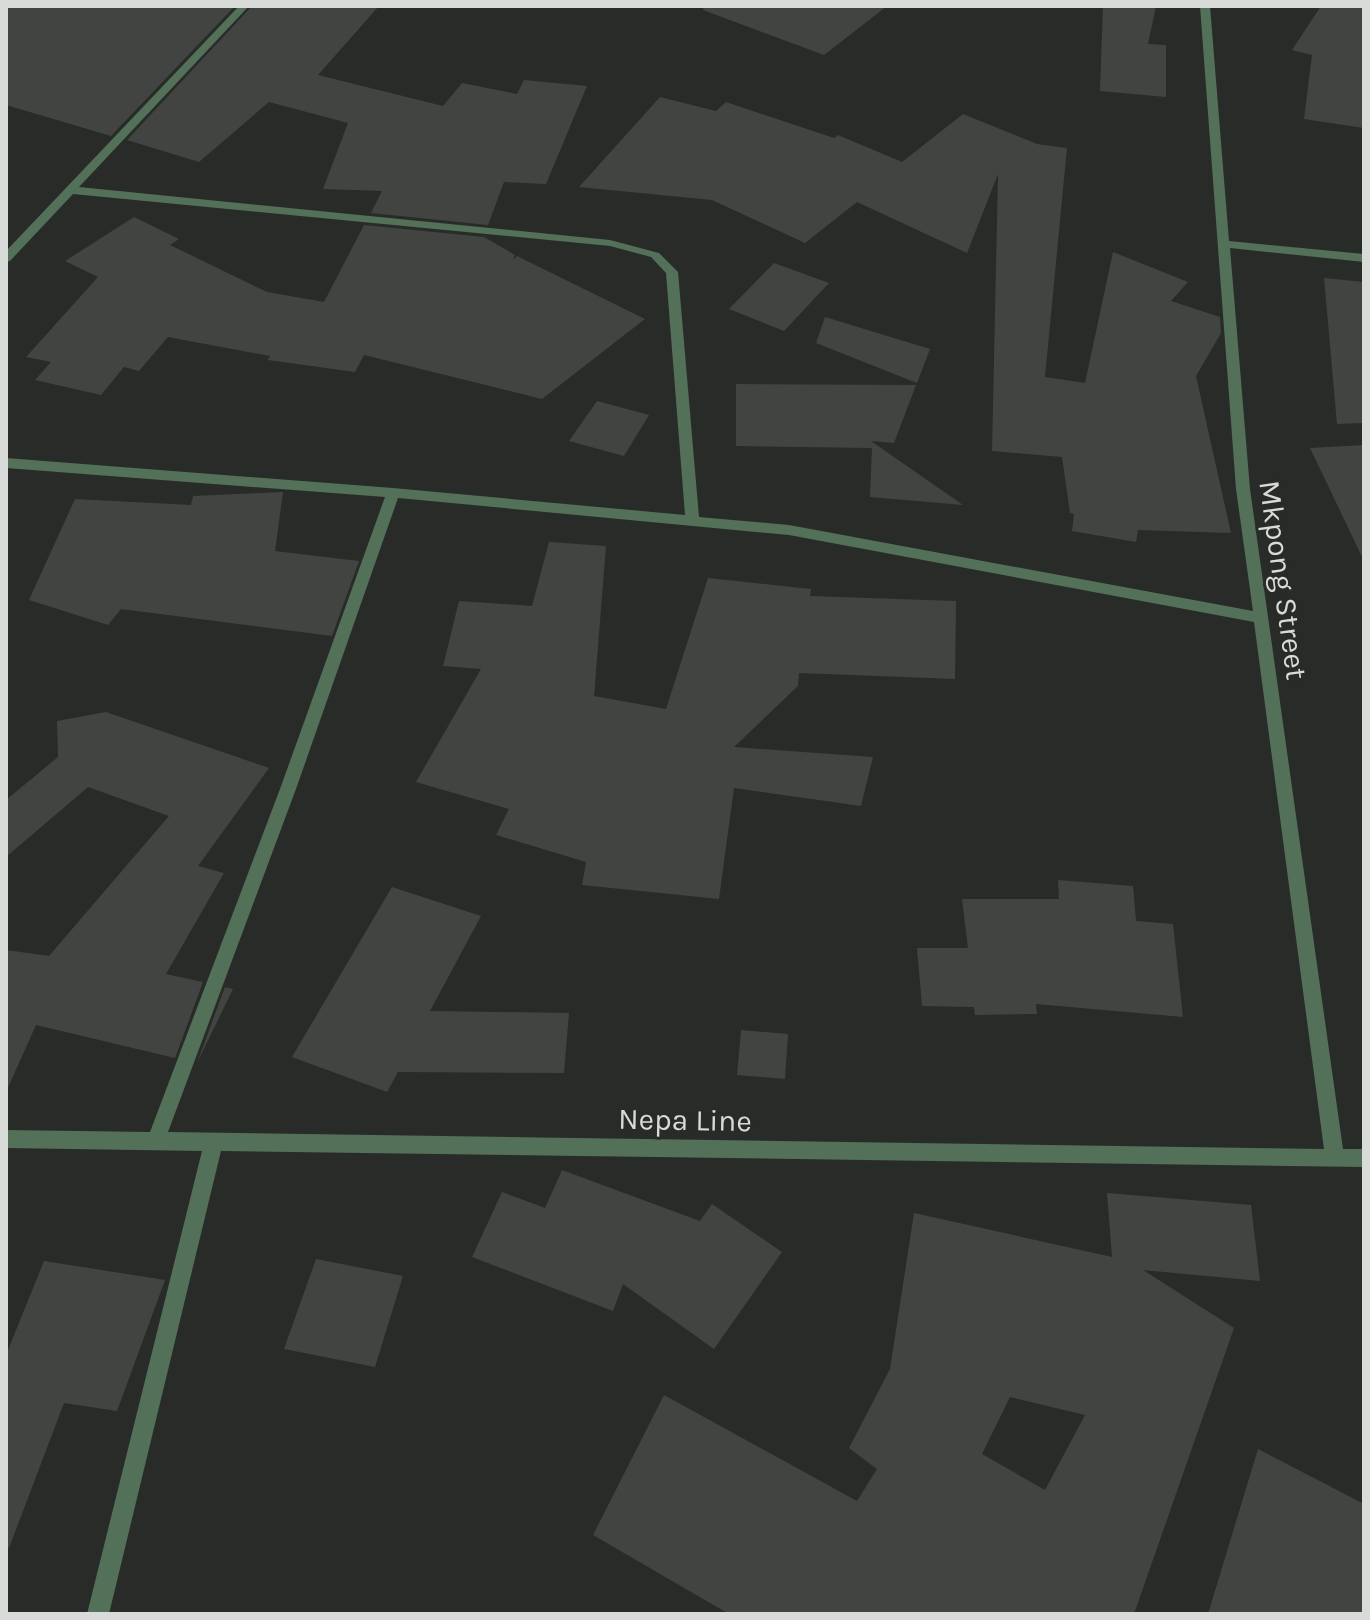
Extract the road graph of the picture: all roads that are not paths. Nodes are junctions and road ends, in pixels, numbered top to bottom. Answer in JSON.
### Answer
{"nodes":[{"id":1,"x":244,"y":6,"type":"edge"},
{"id":2,"x":1205,"y":6,"type":"edge"},
{"id":3,"x":70,"y":190,"type":"junction"},
{"id":4,"x":1224,"y":244,"type":"junction"},
{"id":5,"x":6,"y":258,"type":"edge"},
{"id":6,"x":1364,"y":258,"type":"edge"},
{"id":7,"x":6,"y":463,"type":"edge"},
{"id":8,"x":393,"y":493,"type":"junction"},
{"id":9,"x":692,"y":521,"type":"junction"},
{"id":10,"x":1261,"y":618,"type":"junction"},
{"id":11,"x":6,"y":1139,"type":"edge"},
{"id":12,"x":156,"y":1140,"type":"junction"},
{"id":13,"x":214,"y":1141,"type":"junction"},
{"id":14,"x":1335,"y":1158,"type":"junction"},
{"id":15,"x":1364,"y":1158,"type":"edge"},
{"id":16,"x":98,"y":1614,"type":"edge"}],
"edges":[{"from":1,"to":3,"type":"street"},
{"from":2,"to":4,"type":"street","name":"Mkpong Street"},
{"from":3,"to":5,"type":"street"},
{"from":3,"to":9,"type":"street"},
{"from":4,"to":6,"type":"street"},
{"from":4,"to":10,"type":"street","name":"Mkpong Street"},
{"from":7,"to":8,"type":"street"},
{"from":8,"to":9,"type":"street"},
{"from":8,"to":12,"type":"street"},
{"from":9,"to":10,"type":"street"},
{"from":10,"to":14,"type":"street","name":"Mkpong Street"},
{"from":11,"to":12,"type":"street","name":"Nepa Line"},
{"from":12,"to":13,"type":"street","name":"Nepa Line"},
{"from":13,"to":14,"type":"street","name":"Nepa Line"},
{"from":13,"to":16,"type":"street"},
{"from":14,"to":15,"type":"street","name":"Nepa Line"}]}
